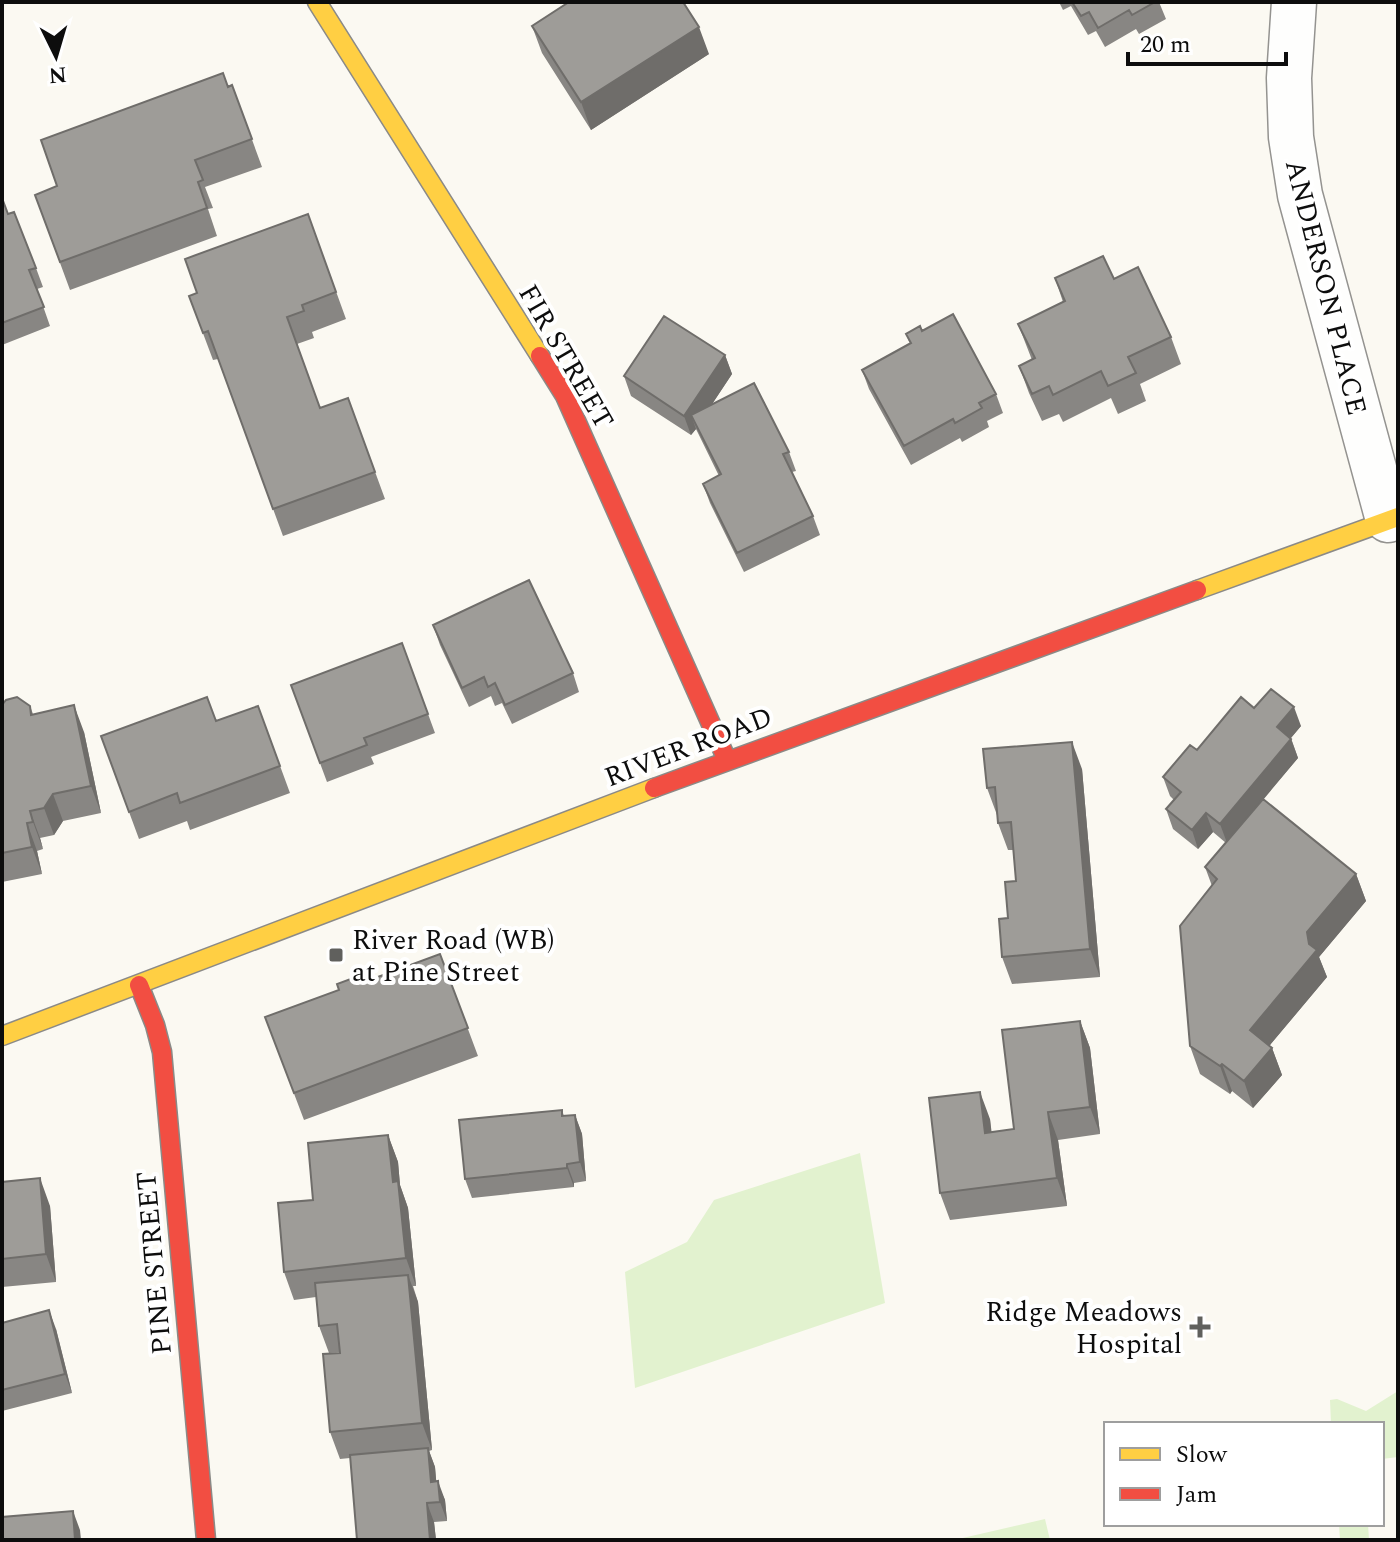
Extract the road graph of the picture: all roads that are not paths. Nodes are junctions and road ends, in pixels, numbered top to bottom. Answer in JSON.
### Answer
{"nodes":[{"id":1,"x":317,"y":2,"type":"edge"},
{"id":2,"x":1294,"y":2,"type":"edge"},
{"id":3,"x":1393,"y":519,"type":"edge"},
{"id":4,"x":727,"y":760,"type":"junction"},
{"id":5,"x":139,"y":985,"type":"junction"},
{"id":6,"x":2,"y":1036,"type":"edge"},
{"id":7,"x":206,"y":1540,"type":"edge"}],
"edges":[{"from":1,"to":4,"type":"street","name":"FIR STREET"},
{"from":2,"to":3,"type":"street","name":"ANDERSON PLACE"},
{"from":3,"to":4,"type":"street","name":"RIVER ROAD"},
{"from":4,"to":5,"type":"street","name":"RIVER ROAD"},
{"from":5,"to":6,"type":"street","name":"RIVER ROAD"},
{"from":5,"to":7,"type":"street","name":"PINE STREET"}]}
